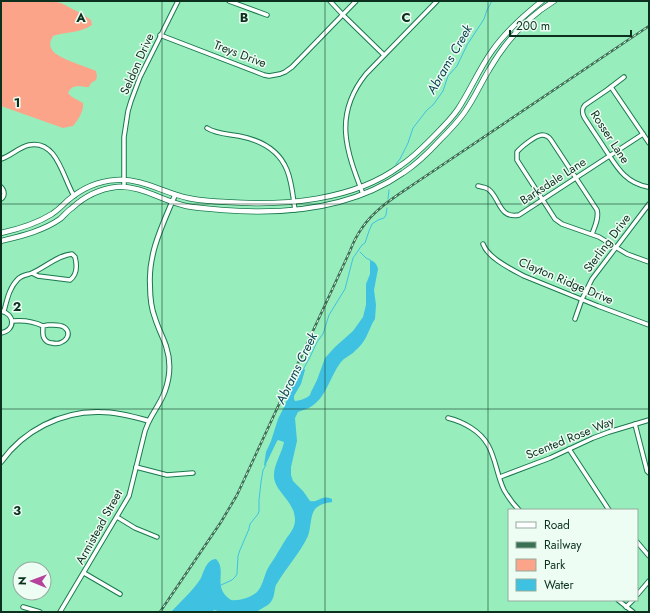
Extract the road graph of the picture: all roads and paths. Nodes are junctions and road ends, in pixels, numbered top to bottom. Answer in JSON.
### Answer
{"nodes":[{"id":1,"x":178,"y":1,"type":"edge"},
{"id":2,"x":229,"y":1,"type":"edge"},
{"id":3,"x":330,"y":1,"type":"edge"},
{"id":4,"x":356,"y":1,"type":"edge"},
{"id":5,"x":437,"y":1,"type":"edge"},
{"id":6,"x":542,"y":1,"type":"edge"},
{"id":7,"x":554,"y":1,"type":"edge"},
{"id":8,"x":267,"y":15,"type":"dead end"},
{"id":9,"x":343,"y":15,"type":"junction"},
{"id":10,"x":160,"y":35,"type":"junction"},
{"id":11,"x":384,"y":56,"type":"junction"},
{"id":12,"x":624,"y":77,"type":"dead end"},
{"id":13,"x":612,"y":87,"type":"junction"},
{"id":14,"x":207,"y":128,"type":"dead end"},
{"id":15,"x":643,"y":134,"type":"junction"},
{"id":16,"x":649,"y":143,"type":"edge"},
{"id":17,"x":609,"y":155,"type":"junction"},
{"id":18,"x":1,"y":158,"type":"edge"},
{"id":19,"x":576,"y":178,"type":"junction"},
{"id":20,"x":124,"y":180,"type":"junction"},
{"id":21,"x":478,"y":186,"type":"dead end"},
{"id":22,"x":1,"y":187,"type":"edge"},
{"id":23,"x":124,"y":187,"type":"junction"},
{"id":24,"x":360,"y":187,"type":"junction"},
{"id":25,"x":648,"y":187,"type":"edge"},
{"id":26,"x":363,"y":194,"type":"junction"},
{"id":27,"x":175,"y":195,"type":"junction"},
{"id":28,"x":74,"y":196,"type":"junction"},
{"id":29,"x":1,"y":199,"type":"edge"},
{"id":30,"x":543,"y":200,"type":"junction"},
{"id":31,"x":172,"y":202,"type":"junction"},
{"id":32,"x":294,"y":202,"type":"junction"},
{"id":33,"x":649,"y":204,"type":"edge"},
{"id":34,"x":295,"y":210,"type":"junction"},
{"id":35,"x":1,"y":233,"type":"edge"},
{"id":36,"x":592,"y":234,"type":"junction"},
{"id":37,"x":1,"y":241,"type":"edge"},
{"id":38,"x":483,"y":244,"type":"dead end"},
{"id":39,"x":616,"y":247,"type":"junction"},
{"id":40,"x":649,"y":262,"type":"edge"},
{"id":41,"x":32,"y":273,"type":"junction"},
{"id":42,"x":582,"y":299,"type":"junction"},
{"id":43,"x":2,"y":311,"type":"edge"},
{"id":44,"x":575,"y":319,"type":"dead end"},
{"id":45,"x":12,"y":321,"type":"junction"},
{"id":46,"x":649,"y":325,"type":"edge"},
{"id":47,"x":43,"y":326,"type":"junction"},
{"id":48,"x":1,"y":333,"type":"edge"},
{"id":49,"x":448,"y":418,"type":"dead end"},
{"id":50,"x":649,"y":420,"type":"edge"},
{"id":51,"x":148,"y":421,"type":"junction"},
{"id":52,"x":635,"y":424,"type":"junction"},
{"id":53,"x":570,"y":449,"type":"junction"},
{"id":54,"x":1,"y":462,"type":"edge"},
{"id":55,"x":136,"y":467,"type":"junction"},
{"id":56,"x":193,"y":473,"type":"dead end"},
{"id":57,"x":649,"y":473,"type":"edge"},
{"id":58,"x":500,"y":477,"type":"junction"},
{"id":59,"x":518,"y":509,"type":"edge"},
{"id":60,"x":608,"y":509,"type":"edge"},
{"id":61,"x":117,"y":517,"type":"junction"},
{"id":62,"x":157,"y":537,"type":"dead end"},
{"id":63,"x":638,"y":543,"type":"edge"},
{"id":64,"x":649,"y":556,"type":"edge"},
{"id":65,"x":84,"y":573,"type":"junction"},
{"id":66,"x":649,"y":581,"type":"edge"},
{"id":67,"x":120,"y":594,"type":"dead end"},
{"id":68,"x":638,"y":594,"type":"edge"},
{"id":69,"x":619,"y":601,"type":"edge"},
{"id":70,"x":632,"y":601,"type":"edge"},
{"id":71,"x":24,"y":607,"type":"dead end"},
{"id":72,"x":626,"y":607,"type":"junction"},
{"id":73,"x":40,"y":612,"type":"edge"},
{"id":74,"x":60,"y":612,"type":"edge"},
{"id":75,"x":633,"y":612,"type":"edge"}],
"edges":[{"from":1,"to":10,"type":"street","name":"Seldon Drive"},
{"from":2,"to":8,"type":"street"},
{"from":3,"to":9,"type":"street"},
{"from":4,"to":9,"type":"street","name":"Treys Drive"},
{"from":5,"to":11,"type":"street"},
{"from":6,"to":24,"type":"main road"},
{"from":7,"to":26,"type":"main road"},
{"from":9,"to":10,"type":"street","name":"Treys Drive"},
{"from":9,"to":11,"type":"street"},
{"from":10,"to":20,"type":"street","name":"Seldon Drive"},
{"from":11,"to":24,"type":"street"},
{"from":12,"to":13,"type":"street","name":"Rosser Lane"},
{"from":13,"to":15,"type":"street"},
{"from":13,"to":17,"type":"street","name":"Rosser Lane"},
{"from":14,"to":32,"type":"street"},
{"from":15,"to":16,"type":"street"},
{"from":15,"to":17,"type":"street","name":"Barksdale Lane"},
{"from":17,"to":19,"type":"street","name":"Barksdale Lane"},
{"from":17,"to":25,"type":"street","name":"Rosser Lane"},
{"from":18,"to":28,"type":"street"},
{"from":19,"to":30,"type":"street","name":"Barksdale Lane"},
{"from":19,"to":30,"type":"street"},
{"from":19,"to":36,"type":"street"},
{"from":20,"to":23,"type":"street","name":"Seldon Drive"},
{"from":20,"to":27,"type":"main road"},
{"from":20,"to":28,"type":"main road"},
{"from":21,"to":30,"type":"street","name":"Barksdale Lane"},
{"from":22,"to":29,"type":"street"},
{"from":23,"to":31,"type":"main road"},
{"from":23,"to":37,"type":"main road"},
{"from":24,"to":26,"type":"street"},
{"from":24,"to":32,"type":"main road"},
{"from":26,"to":34,"type":"main road"},
{"from":27,"to":31,"type":"street","name":"Armistead Street"},
{"from":27,"to":32,"type":"main road"},
{"from":28,"to":35,"type":"main road"},
{"from":30,"to":36,"type":"street"},
{"from":31,"to":34,"type":"main road"},
{"from":31,"to":51,"type":"street","name":"Armistead Street"},
{"from":32,"to":34,"type":"street"},
{"from":33,"to":39,"type":"street","name":"Sterling Drive"},
{"from":36,"to":39,"type":"street"},
{"from":38,"to":42,"type":"street","name":"Clayton Ridge Drive"},
{"from":39,"to":40,"type":"street"},
{"from":39,"to":42,"type":"street","name":"Sterling Drive"},
{"from":41,"to":41,"type":"street"},
{"from":41,"to":43,"type":"street"},
{"from":42,"to":44,"type":"street","name":"Sterling Drive"},
{"from":42,"to":46,"type":"street","name":"Clayton Ridge Drive"},
{"from":43,"to":45,"type":"street"},
{"from":45,"to":47,"type":"street"},
{"from":45,"to":48,"type":"street"},
{"from":47,"to":47,"type":"street"},
{"from":49,"to":58,"type":"street"},
{"from":50,"to":52,"type":"street","name":"Scented Rose Way"},
{"from":51,"to":54,"type":"street"},
{"from":51,"to":55,"type":"street","name":"Armistead Street"},
{"from":52,"to":53,"type":"street","name":"Scented Rose Way"},
{"from":52,"to":57,"type":"street"},
{"from":53,"to":58,"type":"street","name":"Scented Rose Way"},
{"from":53,"to":60,"type":"street"},
{"from":55,"to":56,"type":"street"},
{"from":55,"to":61,"type":"street","name":"Armistead Street"},
{"from":58,"to":59,"type":"street"},
{"from":61,"to":62,"type":"street"},
{"from":61,"to":65,"type":"street","name":"Armistead Street"},
{"from":63,"to":64,"type":"street"},
{"from":65,"to":67,"type":"street"},
{"from":65,"to":74,"type":"street","name":"Armistead Street"},
{"from":66,"to":68,"type":"street"},
{"from":69,"to":72,"type":"street"},
{"from":70,"to":72,"type":"street"},
{"from":71,"to":73,"type":"street"},
{"from":72,"to":75,"type":"street"}]}
